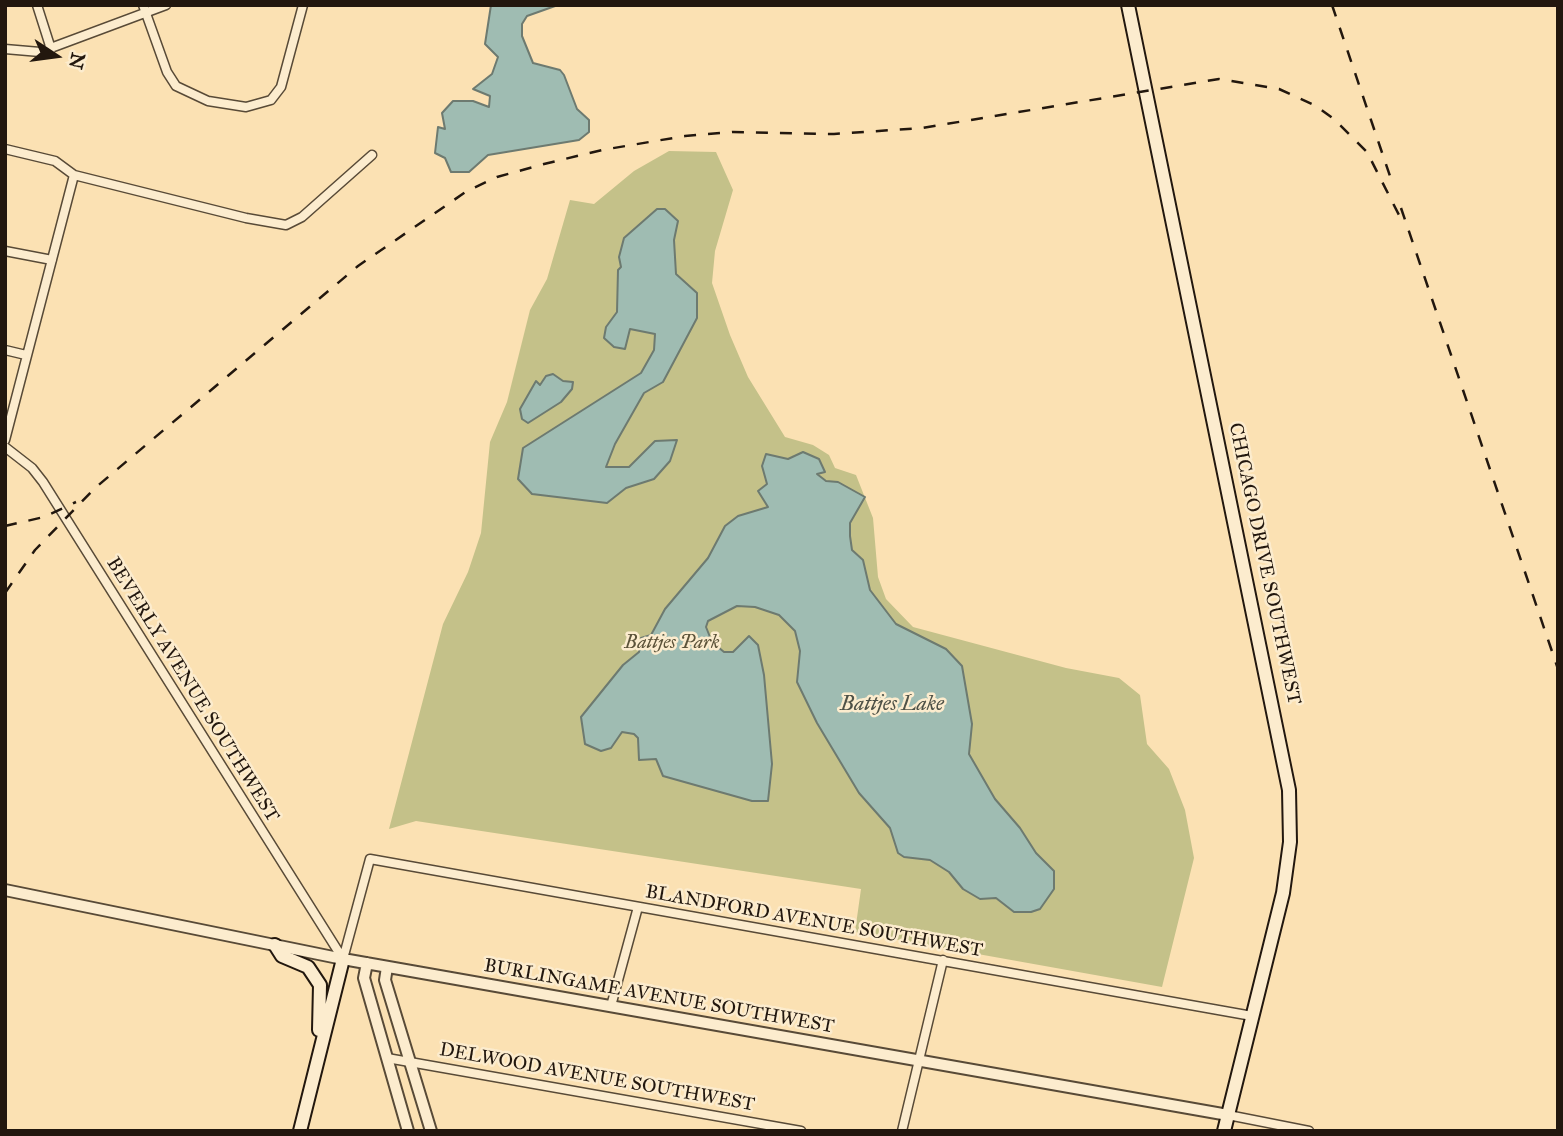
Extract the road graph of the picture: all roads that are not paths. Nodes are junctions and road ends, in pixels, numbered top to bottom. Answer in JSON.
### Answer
{"nodes":[{"id":1,"x":37,"y":5,"type":"edge"},
{"id":2,"x":143,"y":5,"type":"edge"},
{"id":3,"x":166,"y":5,"type":"edge"},
{"id":4,"x":303,"y":5,"type":"edge"},
{"id":5,"x":1129,"y":5,"type":"edge"},
{"id":6,"x":146,"y":15,"type":"junction"},
{"id":7,"x":5,"y":49,"type":"edge"},
{"id":8,"x":51,"y":49,"type":"junction"},
{"id":9,"x":5,"y":149,"type":"edge"},
{"id":10,"x":372,"y":155,"type":"dead end"},
{"id":11,"x":74,"y":175,"type":"junction"},
{"id":12,"x":5,"y":251,"type":"edge"},
{"id":13,"x":52,"y":260,"type":"junction"},
{"id":14,"x":5,"y":350,"type":"edge"},
{"id":15,"x":26,"y":355,"type":"junction"},
{"id":16,"x":5,"y":440,"type":"edge"},
{"id":17,"x":5,"y":447,"type":"edge"},
{"id":18,"x":5,"y":890,"type":"edge"},
{"id":19,"x":638,"y":907,"type":"junction"},
{"id":20,"x":275,"y":946,"type":"junction"},
{"id":21,"x":343,"y":959,"type":"junction"},
{"id":22,"x":943,"y":960,"type":"junction"},
{"id":23,"x":367,"y":963,"type":"junction"},
{"id":24,"x":387,"y":967,"type":"junction"},
{"id":25,"x":364,"y":978,"type":"junction"},
{"id":26,"x":611,"y":1006,"type":"junction"},
{"id":27,"x":1252,"y":1017,"type":"junction"},
{"id":28,"x":321,"y":1050,"type":"junction"},
{"id":29,"x":387,"y":1058,"type":"junction"},
{"id":30,"x":410,"y":1060,"type":"junction"},
{"id":31,"x":918,"y":1060,"type":"junction"},
{"id":32,"x":1228,"y":1115,"type":"junction"},
{"id":33,"x":301,"y":1131,"type":"edge"},
{"id":34,"x":408,"y":1131,"type":"edge"},
{"id":35,"x":431,"y":1131,"type":"edge"},
{"id":36,"x":801,"y":1131,"type":"edge"},
{"id":37,"x":902,"y":1131,"type":"edge"},
{"id":38,"x":1224,"y":1131,"type":"edge"},
{"id":39,"x":1309,"y":1131,"type":"edge"}],
"edges":[{"from":1,"to":8,"type":"street"},
{"from":2,"to":6,"type":"street"},
{"from":3,"to":6,"type":"street"},
{"from":4,"to":6,"type":"street"},
{"from":5,"to":27,"type":"main road","name":"CHICAGO DRIVE SOUTHWEST"},
{"from":6,"to":8,"type":"street"},
{"from":7,"to":8,"type":"street"},
{"from":9,"to":11,"type":"street"},
{"from":10,"to":11,"type":"street"},
{"from":11,"to":13,"type":"street"},
{"from":12,"to":13,"type":"street"},
{"from":13,"to":15,"type":"street"},
{"from":14,"to":15,"type":"street"},
{"from":15,"to":16,"type":"street"},
{"from":17,"to":21,"type":"street","name":"BEVERLY AVENUE SOUTHWEST"},
{"from":18,"to":20,"type":"street","name":"BURLINGAME AVENUE SOUTHWEST"},
{"from":19,"to":21,"type":"street","name":"BLANDFORD AVENUE SOUTHWEST"},
{"from":19,"to":22,"type":"street","name":"BLANDFORD AVENUE SOUTHWEST"},
{"from":19,"to":26,"type":"street"},
{"from":20,"to":21,"type":"street","name":"BURLINGAME AVENUE SOUTHWEST"},
{"from":20,"to":28,"type":"main road"},
{"from":21,"to":23,"type":"street","name":"BURLINGAME AVENUE SOUTHWEST"},
{"from":21,"to":25,"type":"street"},
{"from":21,"to":28,"type":"main road"},
{"from":22,"to":27,"type":"street","name":"BLANDFORD AVENUE SOUTHWEST"},
{"from":22,"to":31,"type":"street"},
{"from":23,"to":24,"type":"street","name":"BURLINGAME AVENUE SOUTHWEST"},
{"from":23,"to":25,"type":"street"},
{"from":24,"to":26,"type":"street","name":"BURLINGAME AVENUE SOUTHWEST"},
{"from":24,"to":30,"type":"street"},
{"from":25,"to":29,"type":"street"},
{"from":26,"to":31,"type":"street","name":"BURLINGAME AVENUE SOUTHWEST"},
{"from":27,"to":32,"type":"main road","name":"CHICAGO DRIVE SOUTHWEST"},
{"from":28,"to":33,"type":"main road"},
{"from":29,"to":30,"type":"street","name":"DELWOOD AVENUE SOUTHWEST"},
{"from":29,"to":34,"type":"street"},
{"from":30,"to":35,"type":"street"},
{"from":30,"to":36,"type":"street","name":"DELWOOD AVENUE SOUTHWEST"},
{"from":31,"to":32,"type":"street","name":"BURLINGAME AVENUE SOUTHWEST"},
{"from":31,"to":37,"type":"street"},
{"from":32,"to":38,"type":"main road","name":"CHICAGO DRIVE SOUTHWEST"},
{"from":32,"to":39,"type":"street","name":"BURLINGAME AVENUE SOUTHWEST"}]}
